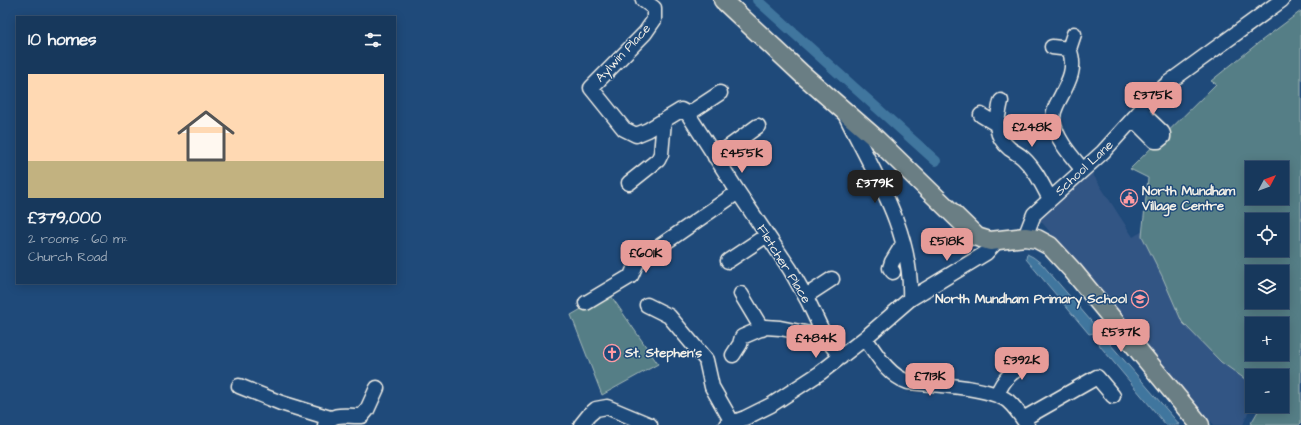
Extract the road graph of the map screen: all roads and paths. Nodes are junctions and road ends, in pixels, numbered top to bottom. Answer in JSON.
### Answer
{"nodes":[{"id":1,"x":643,"y":0,"type":"edge"},
{"id":2,"x":723,"y":0,"type":"edge"},
{"id":3,"x":1282,"y":0,"type":"edge"},
{"id":4,"x":1074,"y":34,"type":"dead end"},
{"id":5,"x":1052,"y":47,"type":"dead end"},
{"id":6,"x":1069,"y":49,"type":"junction"},
{"id":7,"x":720,"y":93,"type":"dead end"},
{"id":8,"x":1001,"y":101,"type":"dead end"},
{"id":9,"x":843,"y":110,"type":"junction"},
{"id":10,"x":688,"y":114,"type":"junction"},
{"id":11,"x":981,"y":115,"type":"dead end"},
{"id":12,"x":664,"y":121,"type":"junction"},
{"id":13,"x":996,"y":124,"type":"junction"},
{"id":14,"x":758,"y":126,"type":"dead end"},
{"id":15,"x":715,"y":156,"type":"junction"},
{"id":16,"x":1083,"y":170,"type":"junction"},
{"id":17,"x":630,"y":183,"type":"dead end"},
{"id":18,"x":738,"y":192,"type":"junction"},
{"id":19,"x":1050,"y":199,"type":"junction"},
{"id":20,"x":767,"y":235,"type":"junction"},
{"id":21,"x":1025,"y":237,"type":"junction"},
{"id":22,"x":997,"y":241,"type":"junction"},
{"id":23,"x":903,"y":244,"type":"junction"},
{"id":24,"x":728,"y":261,"type":"dead end"},
{"id":25,"x":893,"y":272,"type":"dead end"},
{"id":26,"x":832,"y":278,"type":"dead end"},
{"id":27,"x":741,"y":294,"type":"dead end"},
{"id":28,"x":806,"y":296,"type":"junction"},
{"id":29,"x":910,"y":299,"type":"junction"},
{"id":30,"x":586,"y":303,"type":"dead end"},
{"id":31,"x":647,"y":305,"type":"dead end"},
{"id":32,"x":762,"y":328,"type":"junction"},
{"id":33,"x":825,"y":337,"type":"junction"},
{"id":34,"x":865,"y":338,"type":"junction"},
{"id":35,"x":733,"y":355,"type":"dead end"},
{"id":36,"x":841,"y":357,"type":"junction"},
{"id":37,"x":1035,"y":358,"type":"dead end"},
{"id":38,"x":240,"y":386,"type":"dead end"},
{"id":39,"x":377,"y":388,"type":"dead end"},
{"id":40,"x":997,"y":395,"type":"junction"},
{"id":41,"x":1113,"y":396,"type":"dead end"},
{"id":42,"x":327,"y":422,"type":"edge"},
{"id":43,"x":1025,"y":422,"type":"edge"},
{"id":44,"x":738,"y":423,"type":"edge"},
{"id":45,"x":581,"y":425,"type":"edge"},
{"id":46,"x":650,"y":425,"type":"edge"},
{"id":47,"x":1200,"y":425,"type":"edge"}],
"edges":[{"from":1,"to":12,"type":"street","name":"Aylwin Place"},
{"from":2,"to":9,"type":"main road"},
{"from":3,"to":16,"type":"street","name":"School Lane"},
{"from":4,"to":6,"type":"street"},
{"from":5,"to":6,"type":"street"},
{"from":6,"to":16,"type":"street"},
{"from":7,"to":10,"type":"street"},
{"from":8,"to":13,"type":"street"},
{"from":9,"to":22,"type":"main road"},
{"from":9,"to":23,"type":"street"},
{"from":10,"to":12,"type":"street"},
{"from":10,"to":15,"type":"street","name":"Fletcher Place"},
{"from":11,"to":13,"type":"street"},
{"from":12,"to":17,"type":"street"},
{"from":13,"to":19,"type":"street"},
{"from":14,"to":15,"type":"street"},
{"from":15,"to":18,"type":"street","name":"Fletcher Place"},
{"from":16,"to":19,"type":"street","name":"School Lane"},
{"from":18,"to":20,"type":"street","name":"Fletcher Place"},
{"from":18,"to":30,"type":"street"},
{"from":19,"to":21,"type":"street","name":"School Lane"},
{"from":20,"to":24,"type":"street"},
{"from":20,"to":28,"type":"street","name":"Fletcher Place"},
{"from":21,"to":22,"type":"main road"},
{"from":21,"to":47,"type":"main road"},
{"from":22,"to":29,"type":"street"},
{"from":23,"to":25,"type":"street"},
{"from":23,"to":29,"type":"street"},
{"from":26,"to":28,"type":"street"},
{"from":27,"to":32,"type":"street"},
{"from":28,"to":33,"type":"street","name":"Fletcher Place"},
{"from":29,"to":34,"type":"street"},
{"from":31,"to":44,"type":"street"},
{"from":32,"to":33,"type":"street"},
{"from":32,"to":35,"type":"street"},
{"from":33,"to":36,"type":"street","name":"Fletcher Place"},
{"from":34,"to":36,"type":"street"},
{"from":34,"to":40,"type":"street"},
{"from":36,"to":44,"type":"street"},
{"from":37,"to":40,"type":"street"},
{"from":38,"to":42,"type":"street"},
{"from":39,"to":42,"type":"street"},
{"from":40,"to":43,"type":"street"},
{"from":41,"to":43,"type":"street"},
{"from":45,"to":46,"type":"street"}]}
